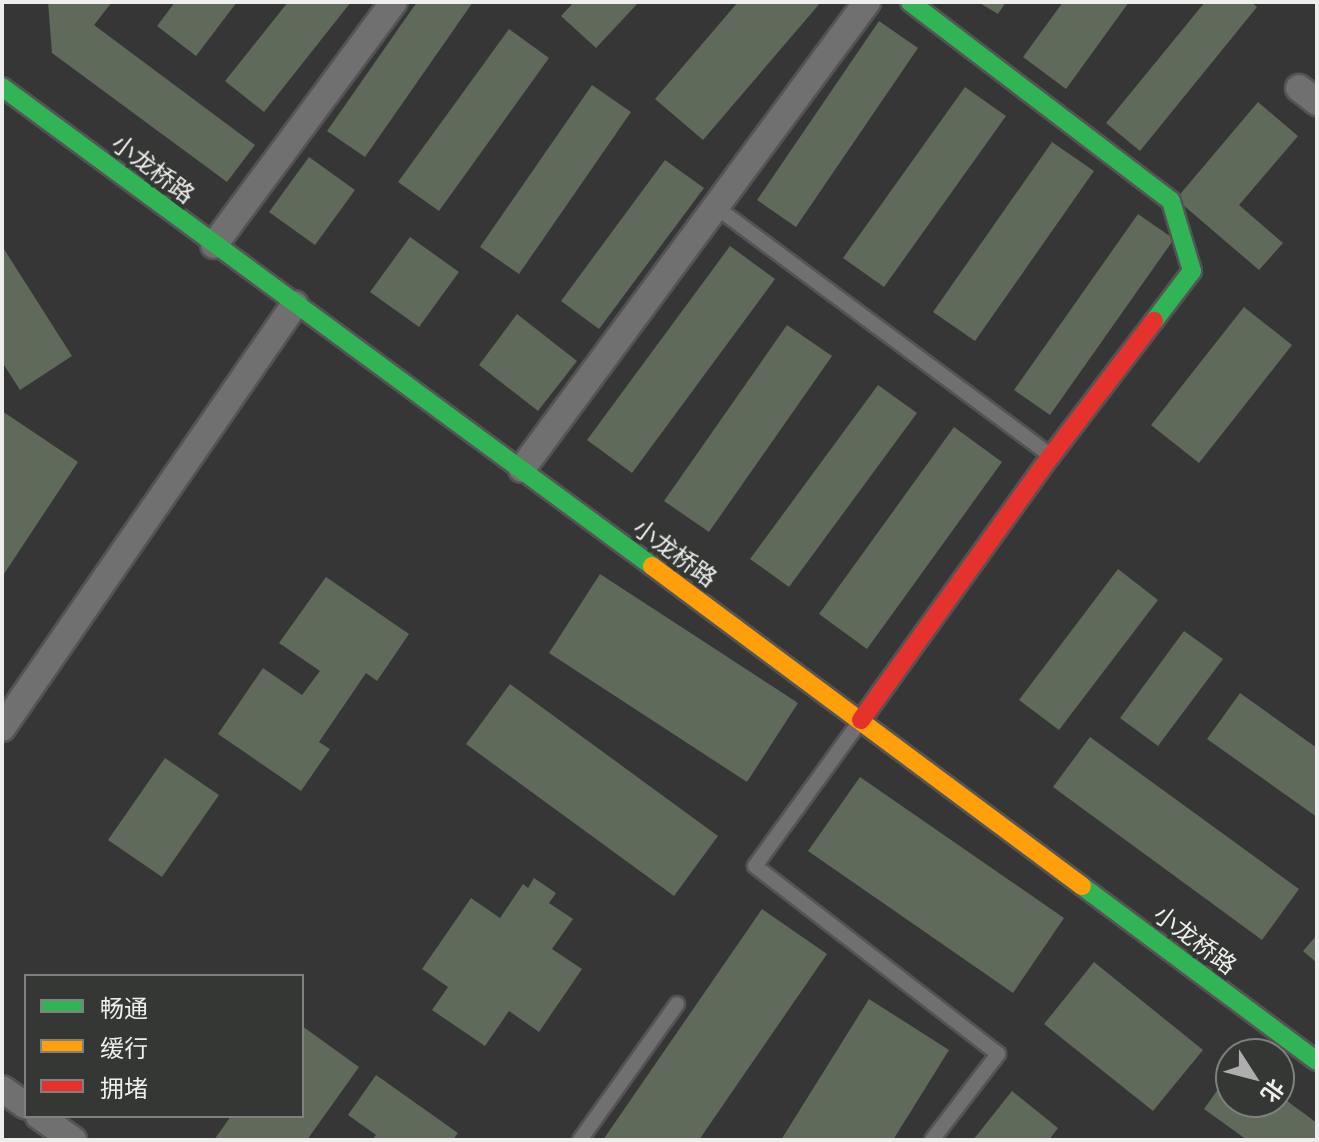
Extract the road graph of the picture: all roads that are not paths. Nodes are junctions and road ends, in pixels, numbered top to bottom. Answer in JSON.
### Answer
{"nodes":[{"id":1,"x":394,"y":2,"type":"edge"},
{"id":2,"x":867,"y":2,"type":"edge"},
{"id":3,"x":910,"y":2,"type":"edge"},
{"id":4,"x":2,"y":87,"type":"edge"},
{"id":5,"x":716,"y":207,"type":"junction"},
{"id":6,"x":214,"y":245,"type":"junction"},
{"id":7,"x":295,"y":304,"type":"junction"},
{"id":8,"x":1051,"y":456,"type":"junction"},
{"id":9,"x":522,"y":469,"type":"junction"},
{"id":10,"x":861,"y":720,"type":"junction"},
{"id":11,"x":2,"y":728,"type":"edge"},
{"id":12,"x":677,"y":1004,"type":"dead end"},
{"id":13,"x":1317,"y":1061,"type":"edge"},
{"id":14,"x":2,"y":1089,"type":"edge"},
{"id":15,"x":24,"y":1105,"type":"edge"},
{"id":16,"x":42,"y":1118,"type":"edge"},
{"id":17,"x":73,"y":1140,"type":"edge"},
{"id":18,"x":580,"y":1140,"type":"edge"},
{"id":19,"x":932,"y":1140,"type":"edge"}],
"edges":[{"from":1,"to":6,"type":"street"},
{"from":2,"to":5,"type":"street"},
{"from":3,"to":8,"type":"street"},
{"from":4,"to":6,"type":"street","name":"小龙桥路"},
{"from":5,"to":8,"type":"lane"},
{"from":5,"to":9,"type":"street"},
{"from":6,"to":7,"type":"street","name":"小龙桥路"},
{"from":7,"to":9,"type":"street","name":"小龙桥路"},
{"from":7,"to":11,"type":"street"},
{"from":8,"to":10,"type":"street"},
{"from":9,"to":10,"type":"street","name":"小龙桥路"},
{"from":10,"to":13,"type":"street","name":"小龙桥路"},
{"from":10,"to":19,"type":"lane"},
{"from":12,"to":18,"type":"lane"},
{"from":14,"to":15,"type":"street"},
{"from":16,"to":17,"type":"street"}]}
